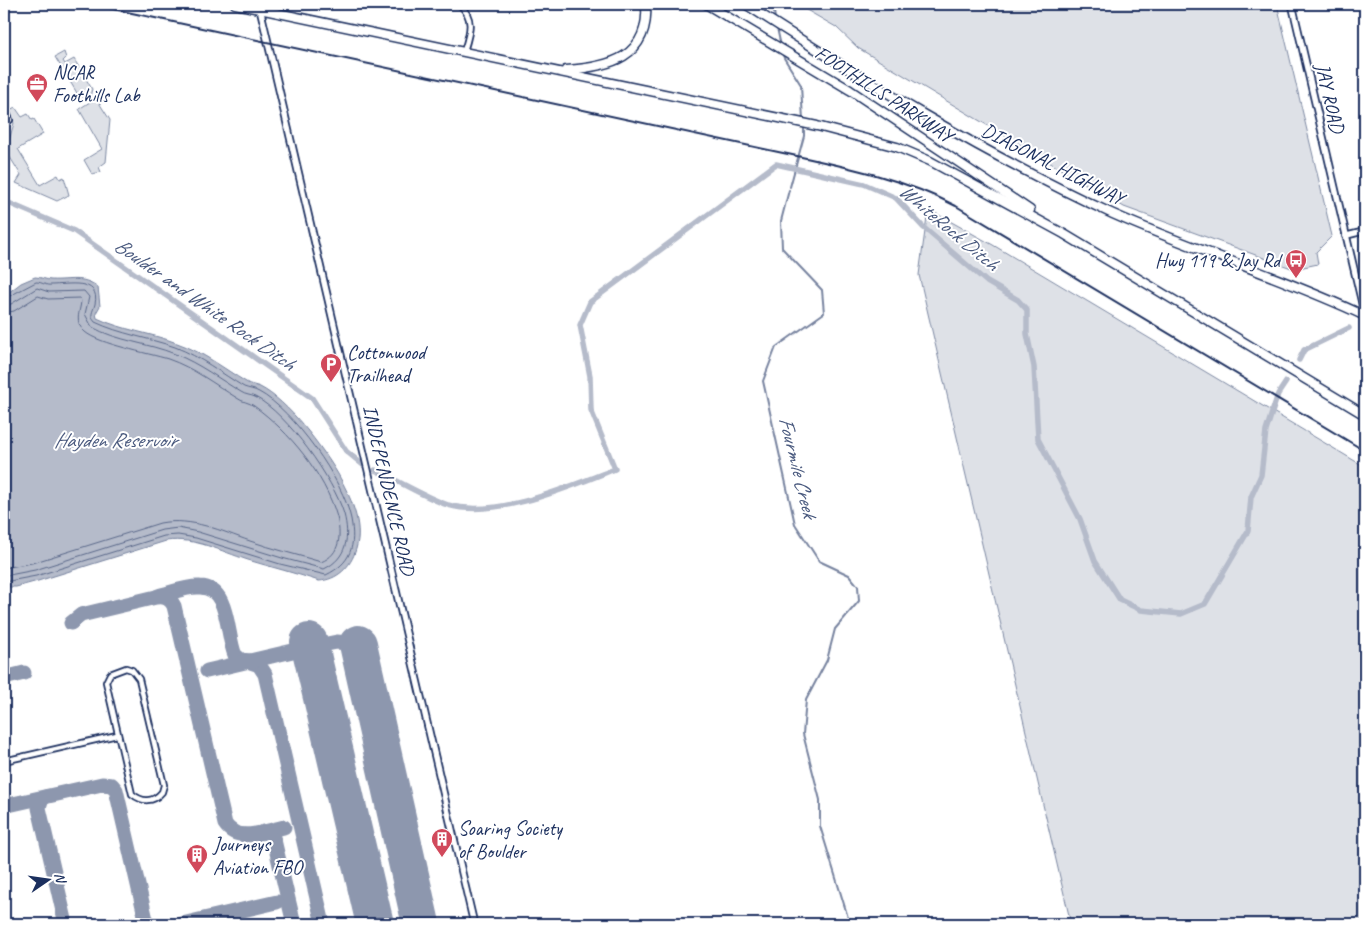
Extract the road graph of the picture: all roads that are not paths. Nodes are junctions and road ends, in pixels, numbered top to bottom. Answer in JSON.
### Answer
{"nodes":[{"id":1,"x":235,"y":4,"type":"edge"},
{"id":2,"x":459,"y":4,"type":"edge"},
{"id":3,"x":646,"y":4,"type":"edge"},
{"id":4,"x":706,"y":4,"type":"edge"},
{"id":5,"x":745,"y":4,"type":"edge"},
{"id":6,"x":1292,"y":4,"type":"edge"},
{"id":7,"x":260,"y":6,"type":"edge"},
{"id":8,"x":464,"y":51,"type":"junction"},
{"id":9,"x":555,"y":71,"type":"junction"},
{"id":10,"x":4,"y":107,"type":"edge"},
{"id":11,"x":4,"y":124,"type":"edge"},
{"id":12,"x":1365,"y":231,"type":"edge"},
{"id":13,"x":1064,"y":234,"type":"junction"},
{"id":14,"x":1345,"y":236,"type":"junction"},
{"id":15,"x":1365,"y":316,"type":"edge"},
{"id":16,"x":1365,"y":415,"type":"edge"},
{"id":17,"x":117,"y":735,"type":"junction"},
{"id":18,"x":4,"y":761,"type":"edge"},
{"id":19,"x":474,"y":924,"type":"edge"}],
"edges":[{"from":1,"to":7,"type":"highway"},
{"from":2,"to":8,"type":"street"},
{"from":3,"to":9,"type":"highway"},
{"from":4,"to":13,"type":"highway","name":"FOOTHILLS PARKWAY"},
{"from":5,"to":15,"type":"highway","name":"DIAGONAL HIGHWAY"},
{"from":6,"to":14,"type":"street","name":"JAY ROAD"},
{"from":7,"to":8,"type":"highway"},
{"from":7,"to":19,"type":"street","name":"INDEPENDENCE ROAD"},
{"from":8,"to":9,"type":"highway"},
{"from":9,"to":13,"type":"highway"},
{"from":10,"to":11,"type":"street"},
{"from":12,"to":14,"type":"street"},
{"from":13,"to":16,"type":"highway"},
{"from":14,"to":15,"type":"street","name":"JAY ROAD"},
{"from":17,"to":17,"type":"street"},
{"from":17,"to":18,"type":"street"}]}
